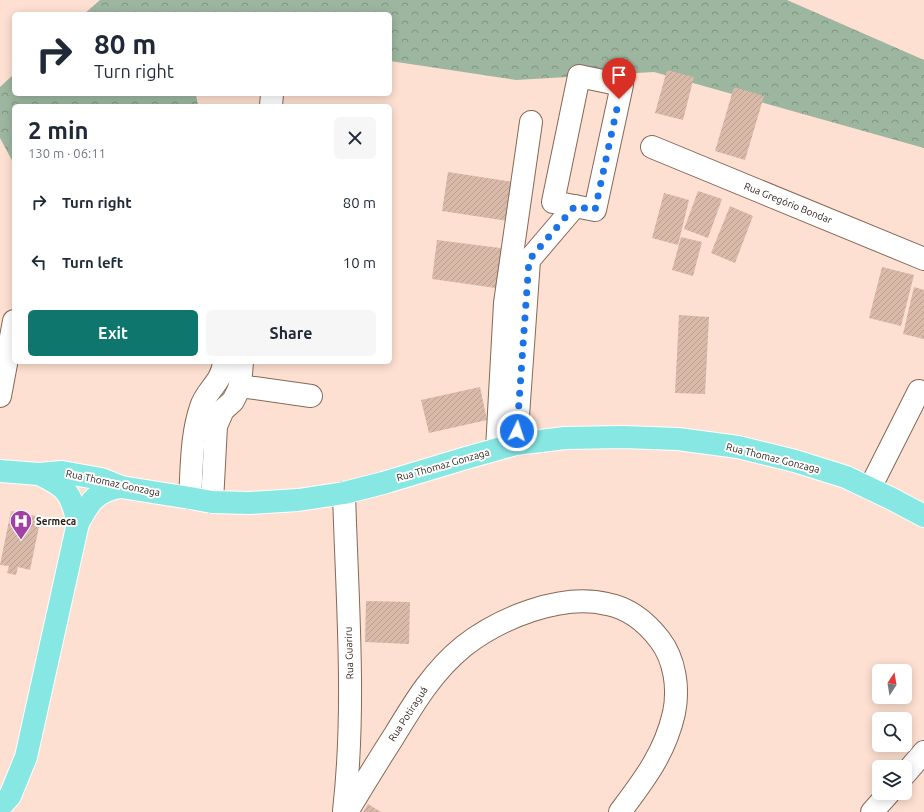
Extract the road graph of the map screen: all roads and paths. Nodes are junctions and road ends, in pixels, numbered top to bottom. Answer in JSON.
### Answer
{"nodes":[{"id":1,"x":531,"y":122,"type":"dead end"},
{"id":2,"x":652,"y":146,"type":"dead end"},
{"id":3,"x":575,"y":206,"type":"junction"},
{"id":4,"x":924,"y":259,"type":"edge"},
{"id":5,"x":12,"y":332,"type":"edge"},
{"id":6,"x":224,"y":364,"type":"edge"},
{"id":7,"x":242,"y":364,"type":"edge"},
{"id":8,"x":240,"y":386,"type":"junction"},
{"id":9,"x":920,"y":391,"type":"dead end"},
{"id":10,"x":0,"y":396,"type":"edge"},
{"id":11,"x":311,"y":396,"type":"dead end"},
{"id":12,"x":507,"y":447,"type":"junction"},
{"id":13,"x":0,"y":471,"type":"edge"},
{"id":14,"x":39,"y":474,"type":"junction"},
{"id":15,"x":121,"y":487,"type":"junction"},
{"id":16,"x":870,"y":488,"type":"junction"},
{"id":17,"x":344,"y":493,"type":"junction"},
{"id":18,"x":190,"y":498,"type":"junction"},
{"id":19,"x":212,"y":502,"type":"junction"},
{"id":20,"x":924,"y":516,"type":"edge"},
{"id":21,"x":78,"y":523,"type":"junction"},
{"id":22,"x":924,"y":752,"type":"edge"},
{"id":23,"x":912,"y":766,"type":"edge"},
{"id":24,"x":883,"y":800,"type":"edge"},
{"id":25,"x":0,"y":807,"type":"edge"},
{"id":26,"x":344,"y":812,"type":"edge"},
{"id":27,"x":347,"y":812,"type":"edge"},
{"id":28,"x":620,"y":812,"type":"edge"},
{"id":29,"x":872,"y":812,"type":"edge"}],
"edges":[{"from":1,"to":12,"type":"street"},
{"from":2,"to":4,"type":"street","name":"Rua Gregório Bondar"},
{"from":3,"to":3,"type":"street"},
{"from":3,"to":12,"type":"street"},
{"from":5,"to":10,"type":"street"},
{"from":6,"to":18,"type":"street"},
{"from":7,"to":8,"type":"street"},
{"from":8,"to":11,"type":"street"},
{"from":8,"to":19,"type":"street"},
{"from":9,"to":16,"type":"street"},
{"from":12,"to":16,"type":"main road","name":"Rua Thomaz Gonzaga"},
{"from":12,"to":17,"type":"main road","name":"Rua Thomaz Gonzaga"},
{"from":13,"to":14,"type":"main road","name":"Rua Thomaz Gonzaga"},
{"from":14,"to":15,"type":"main road","name":"Rua Thomaz Gonzaga"},
{"from":14,"to":21,"type":"main road"},
{"from":15,"to":18,"type":"main road","name":"Rua Thomaz Gonzaga"},
{"from":15,"to":21,"type":"main road"},
{"from":16,"to":20,"type":"main road","name":"Rua Thomaz Gonzaga"},
{"from":17,"to":19,"type":"main road","name":"Rua Thomaz Gonzaga"},
{"from":17,"to":26,"type":"street","name":"Rua Guariru"},
{"from":18,"to":19,"type":"main road","name":"Rua Thomaz Gonzaga"},
{"from":21,"to":25,"type":"main road"},
{"from":22,"to":23,"type":"street"},
{"from":24,"to":29,"type":"street"},
{"from":27,"to":28,"type":"street","name":"Rua Potiraguá"}]}
